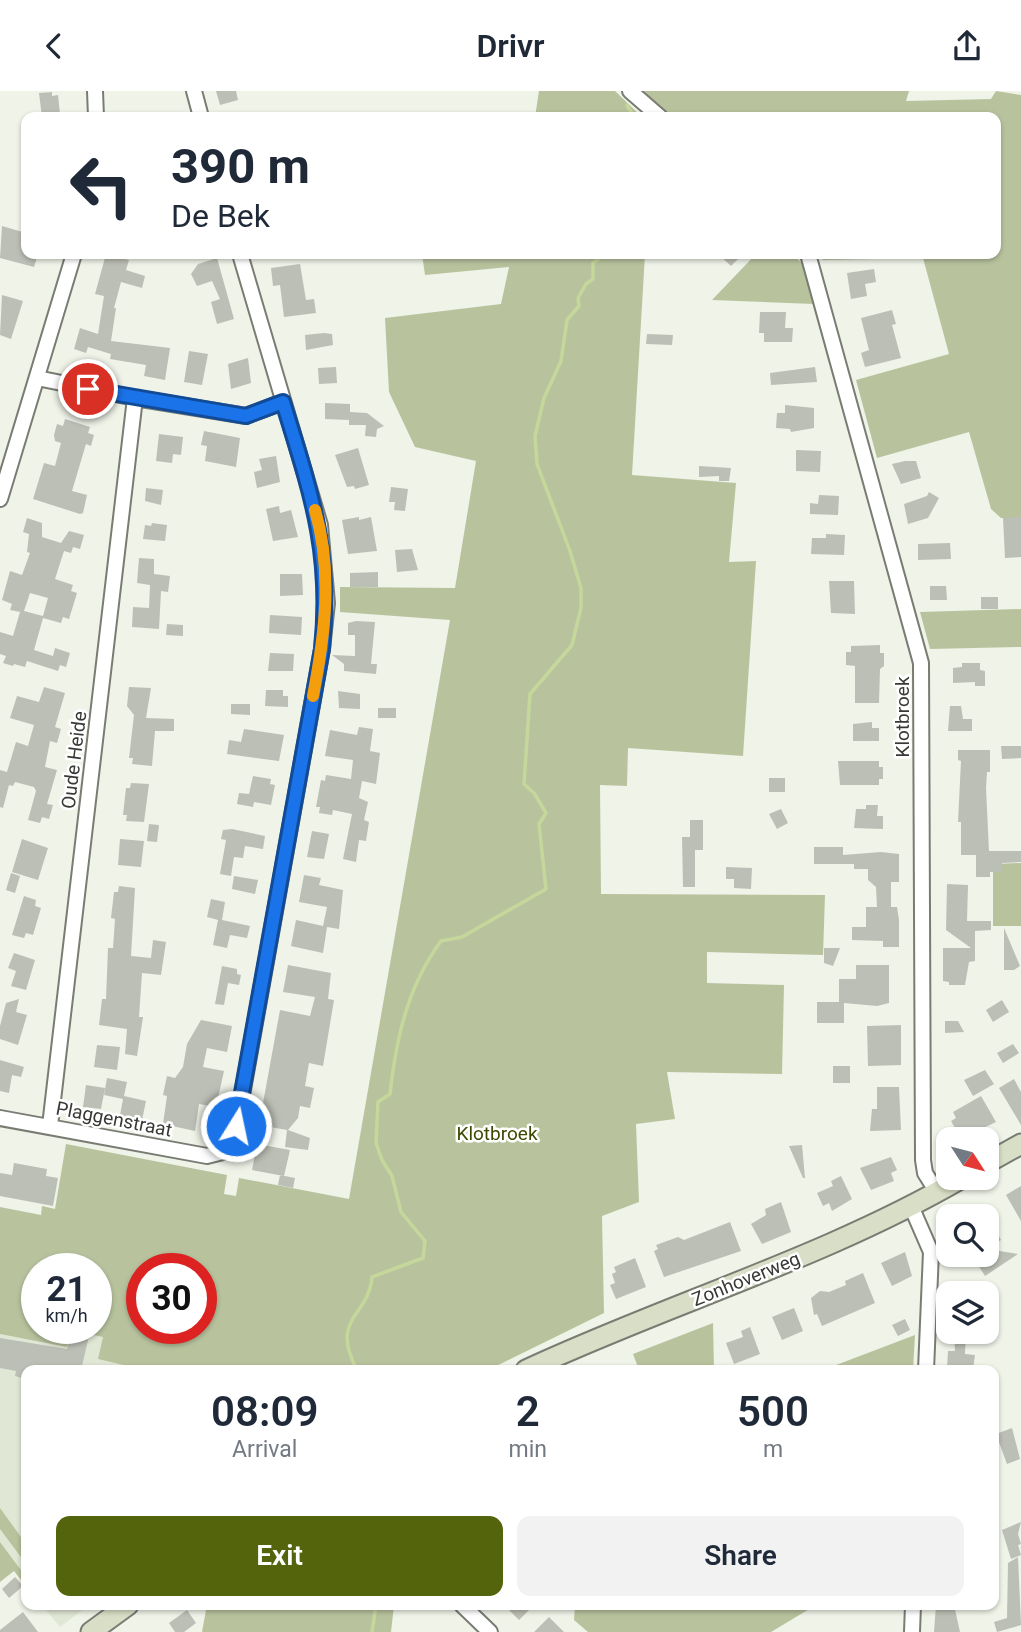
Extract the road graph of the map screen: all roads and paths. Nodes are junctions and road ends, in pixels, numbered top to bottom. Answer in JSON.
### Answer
{"nodes":[{"id":1,"x":95,"y":91,"type":"edge"},
{"id":2,"x":194,"y":91,"type":"edge"},
{"id":3,"x":630,"y":91,"type":"edge"},
{"id":4,"x":96,"y":112,"type":"edge"},
{"id":5,"x":200,"y":112,"type":"edge"},
{"id":6,"x":654,"y":112,"type":"edge"},
{"id":7,"x":73,"y":259,"type":"edge"},
{"id":8,"x":241,"y":259,"type":"edge"},
{"id":9,"x":809,"y":259,"type":"edge"},
{"id":10,"x":37,"y":378,"type":"junction"},
{"id":11,"x":135,"y":398,"type":"junction"},
{"id":12,"x":283,"y":402,"type":"junction"},
{"id":13,"x":0,"y":499,"type":"edge"},
{"id":14,"x":0,"y":1118,"type":"edge"},
{"id":15,"x":50,"y":1126,"type":"junction"},
{"id":16,"x":1021,"y":1144,"type":"edge"},
{"id":17,"x":999,"y":1156,"type":"edge"},
{"id":18,"x":941,"y":1190,"type":"edge"},
{"id":19,"x":937,"y":1192,"type":"junction"},
{"id":20,"x":911,"y":1206,"type":"junction"},
{"id":21,"x":537,"y":1365,"type":"edge"},
{"id":22,"x":926,"y":1365,"type":"edge"},
{"id":23,"x":121,"y":1610,"type":"edge"},
{"id":24,"x":468,"y":1610,"type":"edge"},
{"id":25,"x":913,"y":1610,"type":"edge"},
{"id":26,"x":91,"y":1632,"type":"edge"},
{"id":27,"x":490,"y":1632,"type":"edge"},
{"id":28,"x":912,"y":1632,"type":"edge"}],
"edges":[{"from":1,"to":4,"type":"street"},
{"from":2,"to":5,"type":"street"},
{"from":3,"to":6,"type":"street"},
{"from":7,"to":10,"type":"street"},
{"from":8,"to":12,"type":"street","name":"Plaggenstraat"},
{"from":9,"to":19,"type":"street","name":"Klotbroek"},
{"from":10,"to":11,"type":"street"},
{"from":10,"to":13,"type":"street"},
{"from":11,"to":12,"type":"street"},
{"from":11,"to":15,"type":"street","name":"Oude Heide"},
{"from":12,"to":15,"type":"street","name":"Plaggenstraat"},
{"from":14,"to":15,"type":"street","name":"Plaggenstraat"},
{"from":16,"to":17,"type":"street"},
{"from":18,"to":19,"type":"street","name":"Zonhoverweg"},
{"from":19,"to":20,"type":"street","name":"Zonhoverweg"},
{"from":20,"to":21,"type":"street","name":"Zonhoverweg"},
{"from":20,"to":22,"type":"street"},
{"from":23,"to":26,"type":"street"},
{"from":24,"to":27,"type":"street"},
{"from":25,"to":28,"type":"street"}]}
